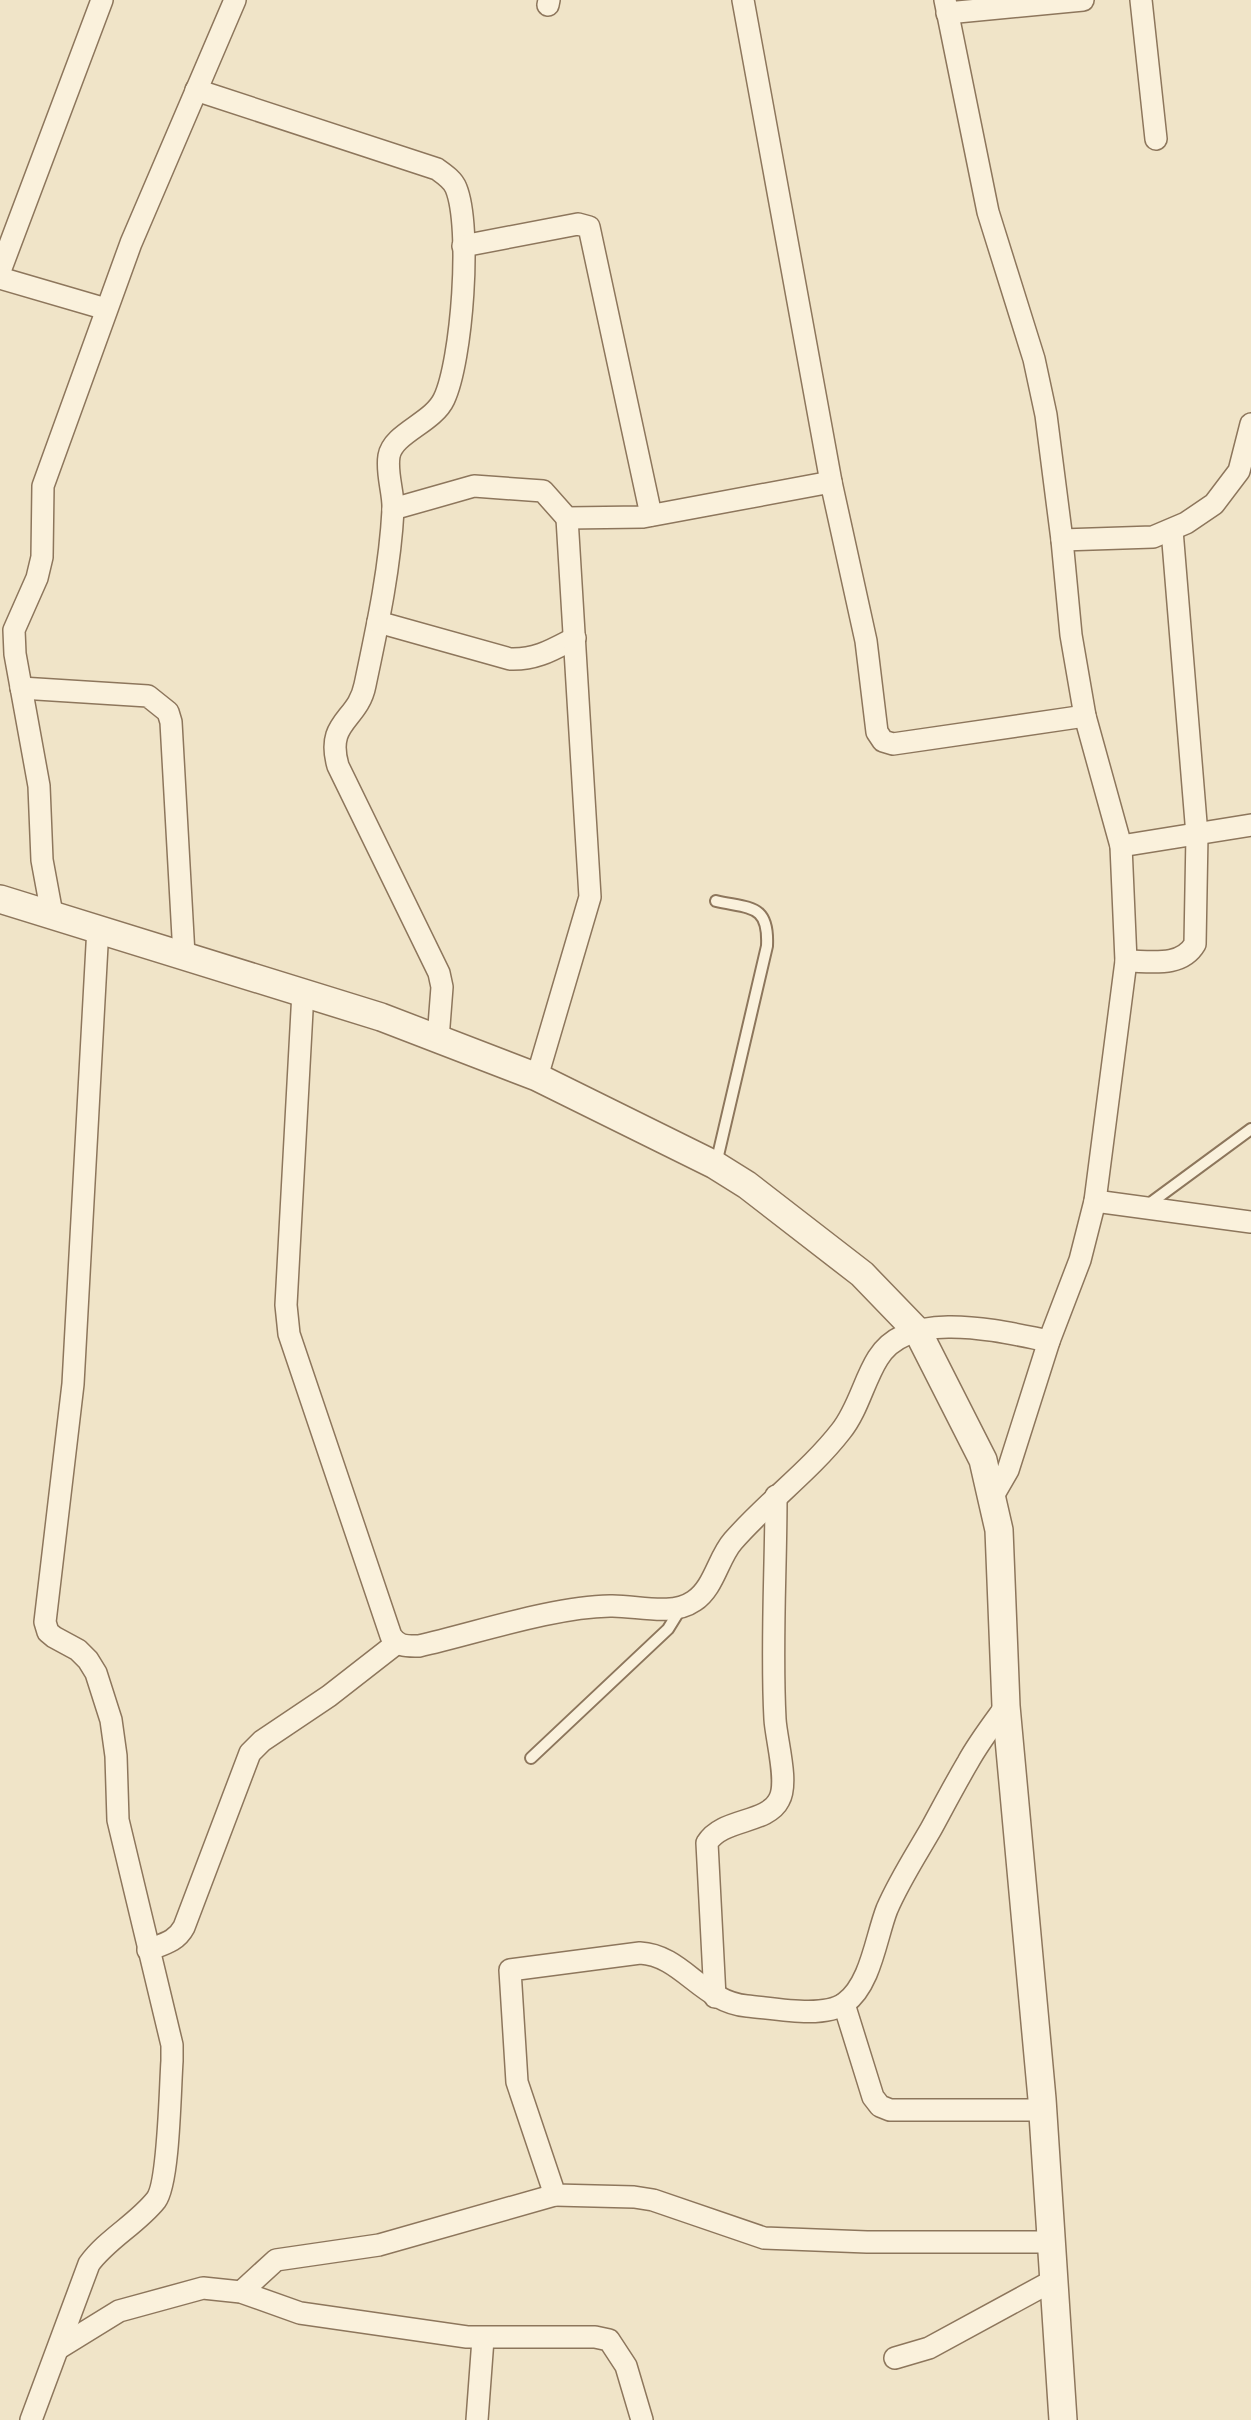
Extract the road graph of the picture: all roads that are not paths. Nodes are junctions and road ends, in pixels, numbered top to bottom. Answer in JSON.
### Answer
{"nodes":[{"id":1,"x":102,"y":0,"type":"edge"},
{"id":2,"x":235,"y":0,"type":"edge"},
{"id":3,"x":743,"y":0,"type":"edge"},
{"id":4,"x":1083,"y":0,"type":"edge"},
{"id":5,"x":1141,"y":0,"type":"edge"},
{"id":6,"x":946,"y":7,"type":"edge"},
{"id":7,"x":196,"y":90,"type":"junction"},
{"id":8,"x":1156,"y":139,"type":"dead end"},
{"id":9,"x":464,"y":246,"type":"junction"},
{"id":10,"x":0,"y":271,"type":"edge"},
{"id":11,"x":0,"y":278,"type":"edge"},
{"id":12,"x":106,"y":309,"type":"junction"},
{"id":13,"x":1251,"y":424,"type":"edge"},
{"id":14,"x":1245,"y":471,"type":"edge"},
{"id":15,"x":831,"y":482,"type":"junction"},
{"id":16,"x":393,"y":509,"type":"junction"},
{"id":17,"x":651,"y":515,"type":"junction"},
{"id":18,"x":567,"y":518,"type":"junction"},
{"id":19,"x":1172,"y":530,"type":"junction"},
{"id":20,"x":1062,"y":540,"type":"junction"},
{"id":21,"x":378,"y":622,"type":"junction"},
{"id":22,"x":575,"y":638,"type":"junction"},
{"id":23,"x":21,"y":688,"type":"junction"},
{"id":24,"x":1085,"y":716,"type":"junction"},
{"id":25,"x":1251,"y":825,"type":"edge"},
{"id":26,"x":1197,"y":835,"type":"junction"},
{"id":27,"x":1120,"y":846,"type":"junction"},
{"id":28,"x":0,"y":899,"type":"edge"},
{"id":29,"x":716,"y":901,"type":"dead end"},
{"id":30,"x":51,"y":914,"type":"junction"},
{"id":31,"x":98,"y":927,"type":"junction"},
{"id":32,"x":184,"y":955,"type":"junction"},
{"id":33,"x":1126,"y":962,"type":"junction"},
{"id":34,"x":303,"y":992,"type":"junction"},
{"id":35,"x":438,"y":1039,"type":"junction"},
{"id":36,"x":537,"y":1077,"type":"junction"},
{"id":37,"x":1251,"y":1129,"type":"edge"},
{"id":38,"x":715,"y":1166,"type":"junction"},
{"id":39,"x":1095,"y":1201,"type":"junction"},
{"id":40,"x":1143,"y":1208,"type":"junction"},
{"id":41,"x":1251,"y":1222,"type":"edge"},
{"id":42,"x":918,"y":1332,"type":"junction"},
{"id":43,"x":1049,"y":1341,"type":"junction"},
{"id":44,"x":776,"y":1496,"type":"junction"},
{"id":45,"x":993,"y":1496,"type":"junction"},
{"id":46,"x":681,"y":1608,"type":"junction"},
{"id":47,"x":397,"y":1643,"type":"junction"},
{"id":48,"x":1006,"y":1706,"type":"junction"},
{"id":49,"x":531,"y":1758,"type":"dead end"},
{"id":50,"x":148,"y":1950,"type":"junction"},
{"id":51,"x":714,"y":1997,"type":"junction"},
{"id":52,"x":844,"y":2004,"type":"junction"},
{"id":53,"x":1043,"y":2110,"type":"junction"},
{"id":54,"x":555,"y":2194,"type":"junction"},
{"id":55,"x":1051,"y":2242,"type":"junction"},
{"id":56,"x":1053,"y":2280,"type":"junction"},
{"id":57,"x":241,"y":2292,"type":"junction"},
{"id":58,"x":483,"y":2338,"type":"junction"},
{"id":59,"x":59,"y":2348,"type":"junction"},
{"id":60,"x":895,"y":2358,"type":"dead end"},
{"id":61,"x":31,"y":2420,"type":"edge"},
{"id":62,"x":477,"y":2420,"type":"edge"},
{"id":63,"x":642,"y":2420,"type":"edge"},
{"id":64,"x":1063,"y":2420,"type":"edge"}],
"edges":[{"from":1,"to":10,"type":"street"},
{"from":2,"to":7,"type":"street"},
{"from":3,"to":15,"type":"street"},
{"from":4,"to":6,"type":"street"},
{"from":5,"to":8,"type":"street"},
{"from":6,"to":20,"type":"street"},
{"from":7,"to":9,"type":"street"},
{"from":7,"to":12,"type":"street"},
{"from":9,"to":16,"type":"street"},
{"from":9,"to":17,"type":"street"},
{"from":11,"to":12,"type":"street"},
{"from":12,"to":23,"type":"street"},
{"from":13,"to":14,"type":"street"},
{"from":14,"to":19,"type":"street"},
{"from":15,"to":17,"type":"street"},
{"from":15,"to":24,"type":"street"},
{"from":16,"to":18,"type":"street"},
{"from":16,"to":21,"type":"street"},
{"from":17,"to":18,"type":"street"},
{"from":18,"to":22,"type":"street"},
{"from":19,"to":20,"type":"street"},
{"from":19,"to":26,"type":"street"},
{"from":20,"to":24,"type":"street"},
{"from":21,"to":22,"type":"street"},
{"from":21,"to":35,"type":"street"},
{"from":22,"to":36,"type":"street"},
{"from":23,"to":30,"type":"street"},
{"from":23,"to":32,"type":"street"},
{"from":24,"to":27,"type":"street"},
{"from":25,"to":26,"type":"street"},
{"from":26,"to":27,"type":"street"},
{"from":26,"to":33,"type":"street"},
{"from":27,"to":33,"type":"street"},
{"from":28,"to":30,"type":"street"},
{"from":29,"to":38,"type":"lane"},
{"from":30,"to":31,"type":"street"},
{"from":31,"to":32,"type":"street"},
{"from":31,"to":50,"type":"street"},
{"from":32,"to":34,"type":"street"},
{"from":33,"to":39,"type":"street"},
{"from":34,"to":35,"type":"street"},
{"from":34,"to":47,"type":"street"},
{"from":35,"to":36,"type":"street"},
{"from":36,"to":38,"type":"street"},
{"from":37,"to":40,"type":"lane"},
{"from":38,"to":42,"type":"street"},
{"from":39,"to":40,"type":"street"},
{"from":39,"to":43,"type":"street"},
{"from":40,"to":41,"type":"street"},
{"from":42,"to":43,"type":"street"},
{"from":42,"to":44,"type":"street"},
{"from":42,"to":45,"type":"street"},
{"from":43,"to":45,"type":"street"},
{"from":44,"to":46,"type":"street"},
{"from":44,"to":51,"type":"street"},
{"from":45,"to":48,"type":"street"},
{"from":46,"to":47,"type":"street"},
{"from":46,"to":49,"type":"lane"},
{"from":47,"to":50,"type":"street"},
{"from":48,"to":52,"type":"street"},
{"from":48,"to":53,"type":"street"},
{"from":50,"to":59,"type":"street"},
{"from":51,"to":52,"type":"street"},
{"from":51,"to":54,"type":"street"},
{"from":52,"to":53,"type":"street"},
{"from":53,"to":55,"type":"street"},
{"from":54,"to":55,"type":"street"},
{"from":54,"to":57,"type":"street"},
{"from":55,"to":56,"type":"street"},
{"from":56,"to":60,"type":"street"},
{"from":56,"to":64,"type":"street"},
{"from":57,"to":58,"type":"street"},
{"from":57,"to":59,"type":"street"},
{"from":58,"to":62,"type":"street"},
{"from":58,"to":63,"type":"street"},
{"from":59,"to":61,"type":"street"}]}
